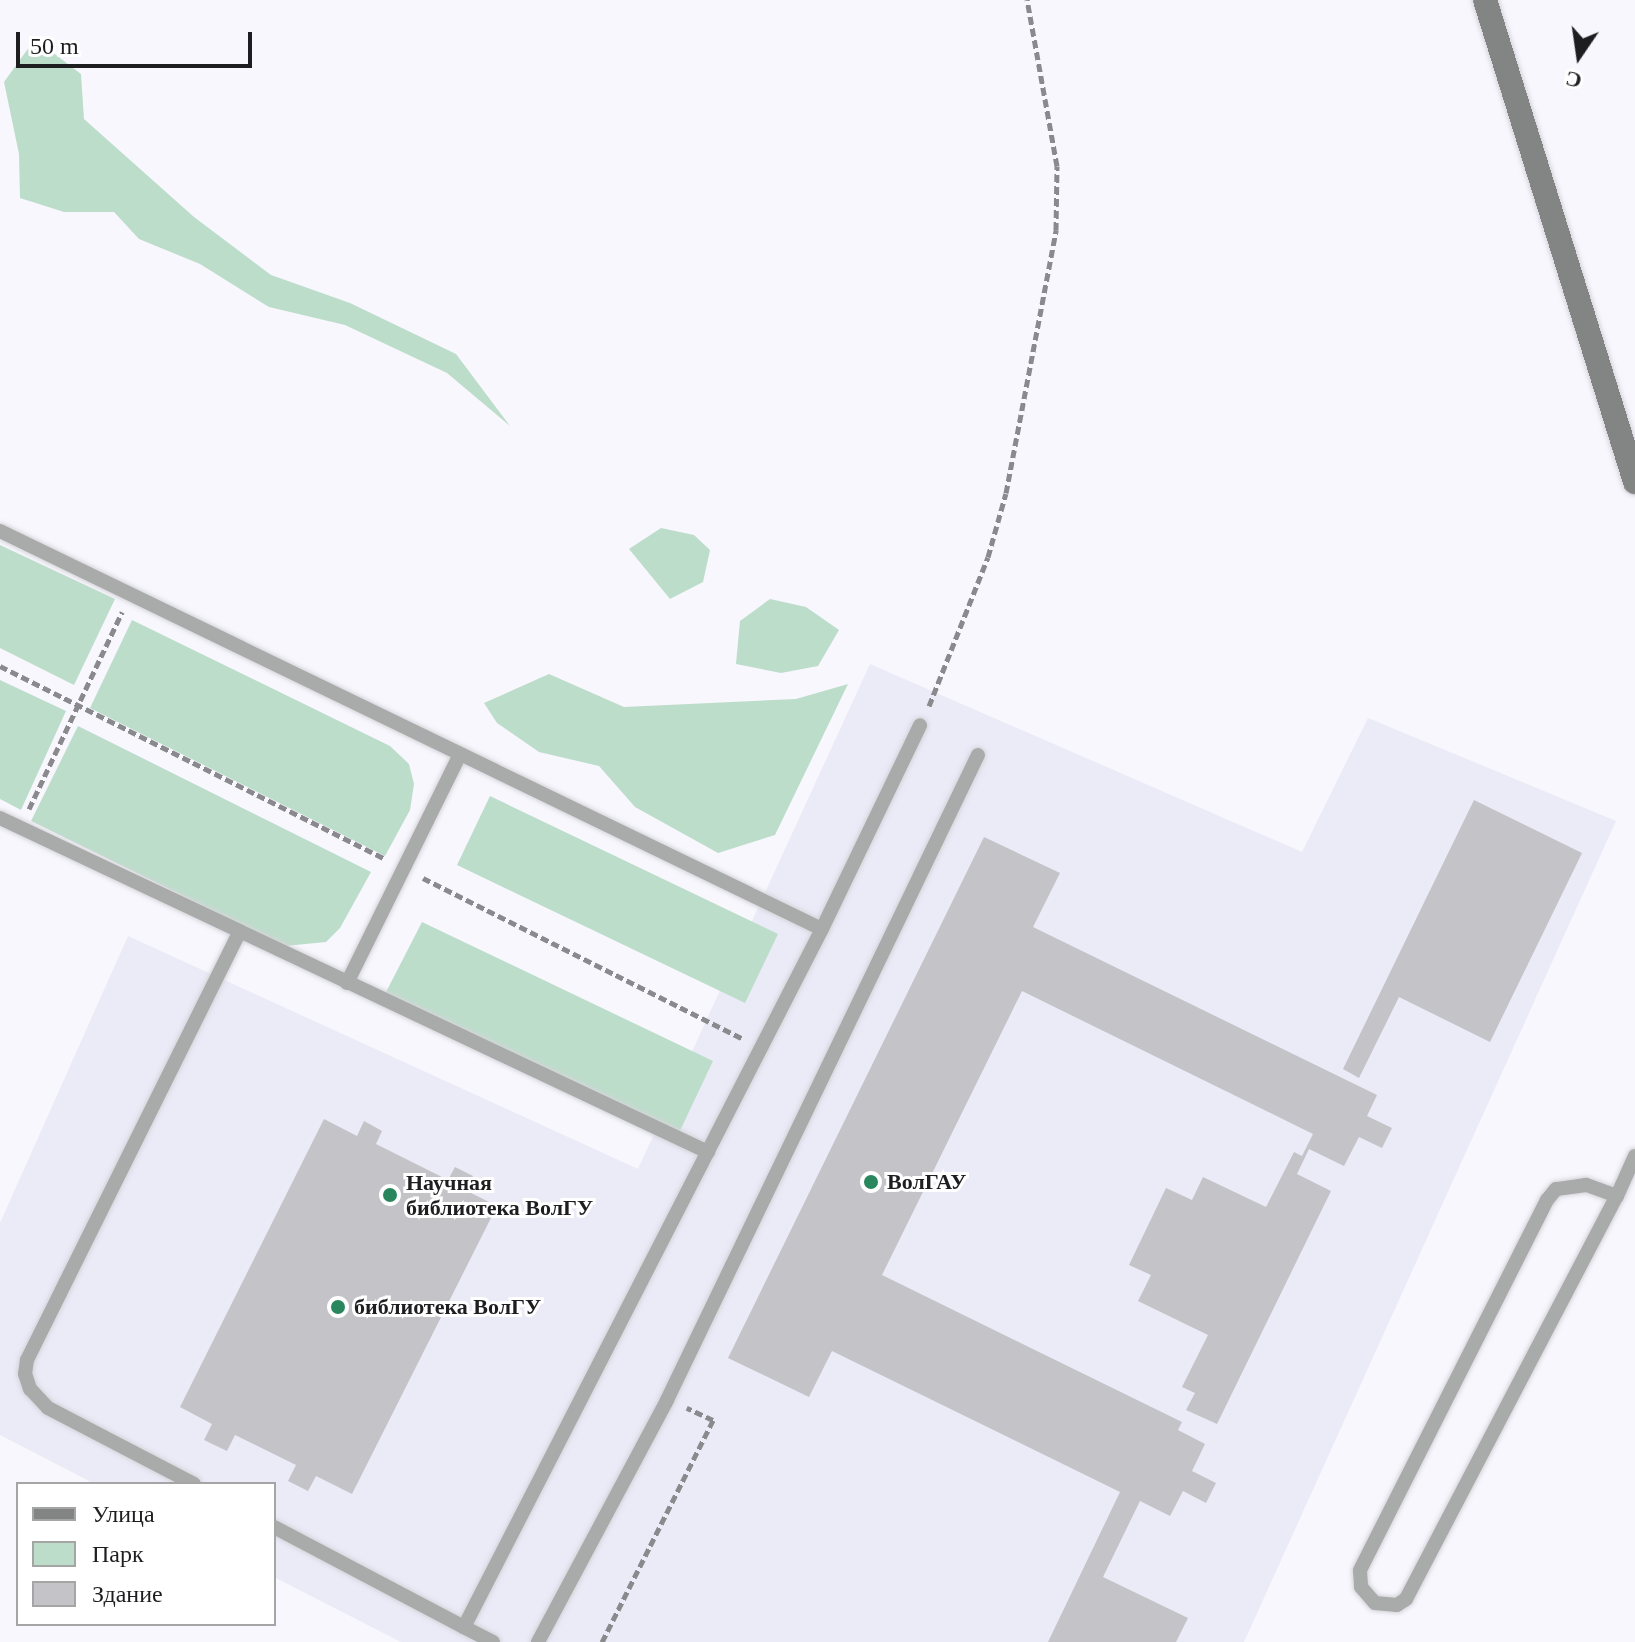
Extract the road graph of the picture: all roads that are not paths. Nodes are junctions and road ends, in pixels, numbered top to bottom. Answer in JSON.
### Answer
{"nodes":[{"id":1,"x":1485,"y":0,"type":"edge"},
{"id":2,"x":1635,"y":482,"type":"edge"},
{"id":3,"x":0,"y":531,"type":"edge"},
{"id":4,"x":920,"y":725,"type":"road end"},
{"id":5,"x":460,"y":754,"type":"junction"},
{"id":6,"x":978,"y":755,"type":"dead end"},
{"id":7,"x":0,"y":818,"type":"edge"},
{"id":8,"x":822,"y":929,"type":"junction"},
{"id":9,"x":239,"y":932,"type":"junction"},
{"id":10,"x":347,"y":983,"type":"junction"},
{"id":11,"x":708,"y":1152,"type":"junction"},
{"id":12,"x":1635,"y":1156,"type":"edge"},
{"id":13,"x":1617,"y":1196,"type":"junction"},
{"id":14,"x":190,"y":1482,"type":"edge"},
{"id":15,"x":276,"y":1528,"type":"edge"},
{"id":16,"x":464,"y":1627,"type":"junction"},
{"id":17,"x":493,"y":1642,"type":"edge"},
{"id":18,"x":538,"y":1642,"type":"edge"}],
"edges":[{"from":1,"to":2,"type":"street"},
{"from":3,"to":5,"type":"lane"},
{"from":4,"to":8,"type":"lane"},
{"from":5,"to":8,"type":"lane"},
{"from":5,"to":10,"type":"lane"},
{"from":6,"to":18,"type":"lane"},
{"from":7,"to":9,"type":"lane"},
{"from":8,"to":11,"type":"lane"},
{"from":9,"to":10,"type":"lane"},
{"from":9,"to":14,"type":"lane"},
{"from":10,"to":11,"type":"lane"},
{"from":11,"to":16,"type":"lane"},
{"from":12,"to":13,"type":"lane"},
{"from":13,"to":13,"type":"lane"},
{"from":15,"to":16,"type":"lane"},
{"from":16,"to":17,"type":"lane"}]}
